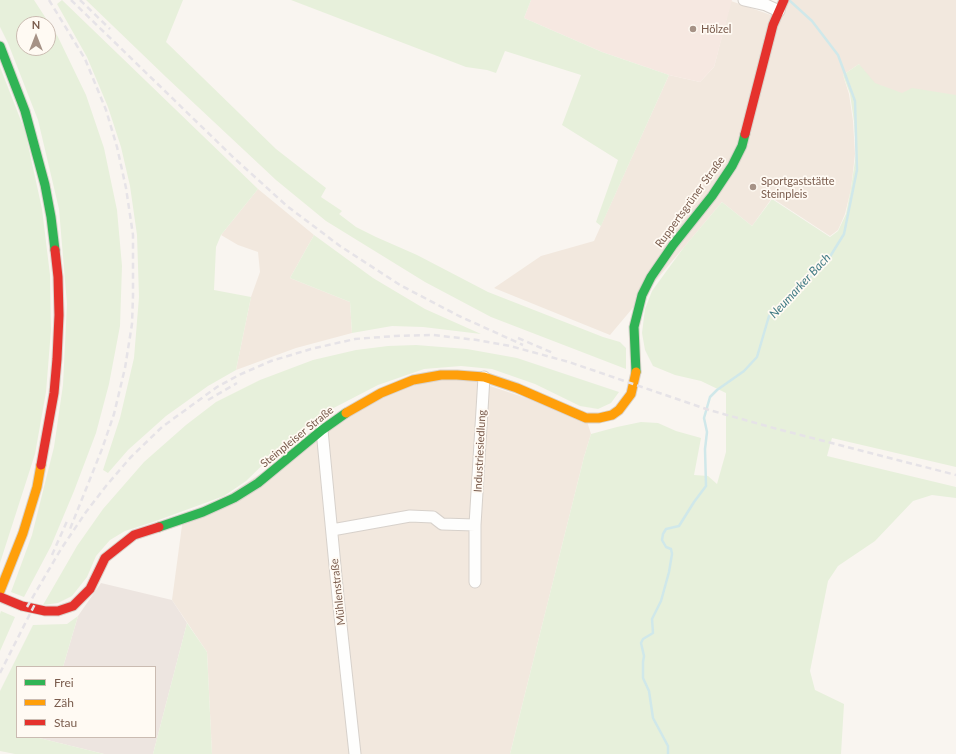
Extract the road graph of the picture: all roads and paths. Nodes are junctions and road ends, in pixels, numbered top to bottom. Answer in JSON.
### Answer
{"nodes":[{"id":1,"x":744,"y":0,"type":"edge"},
{"id":2,"x":782,"y":5,"type":"edge"},
{"id":3,"x":0,"y":46,"type":"edge"},
{"id":4,"x":484,"y":377,"type":"junction"},
{"id":5,"x":631,"y":394,"type":"joint"},
{"id":6,"x":322,"y":430,"type":"junction"},
{"id":7,"x":475,"y":525,"type":"junction"},
{"id":8,"x":332,"y":530,"type":"junction"},
{"id":9,"x":475,"y":582,"type":"dead end"},
{"id":10,"x":0,"y":591,"type":"edge"},
{"id":11,"x":0,"y":597,"type":"edge"},
{"id":12,"x":355,"y":754,"type":"edge"}],
"edges":[{"from":1,"to":2,"type":"street"},
{"from":2,"to":5,"type":"street","name":"Ruppertsgrüner Straße"},
{"from":3,"to":10,"type":"street"},
{"from":4,"to":5,"type":"street","name":"Steinpleiser Straße"},
{"from":4,"to":6,"type":"street","name":"Steinpleiser Straße"},
{"from":4,"to":7,"type":"street","name":"Industriesiedlung"},
{"from":6,"to":8,"type":"street","name":"Mühlenstraße"},
{"from":6,"to":11,"type":"street","name":"Steinpleiser Straße"},
{"from":7,"to":8,"type":"street"},
{"from":7,"to":9,"type":"street","name":"Industriesiedlung"},
{"from":8,"to":12,"type":"street","name":"Mühlenstraße"}]}
